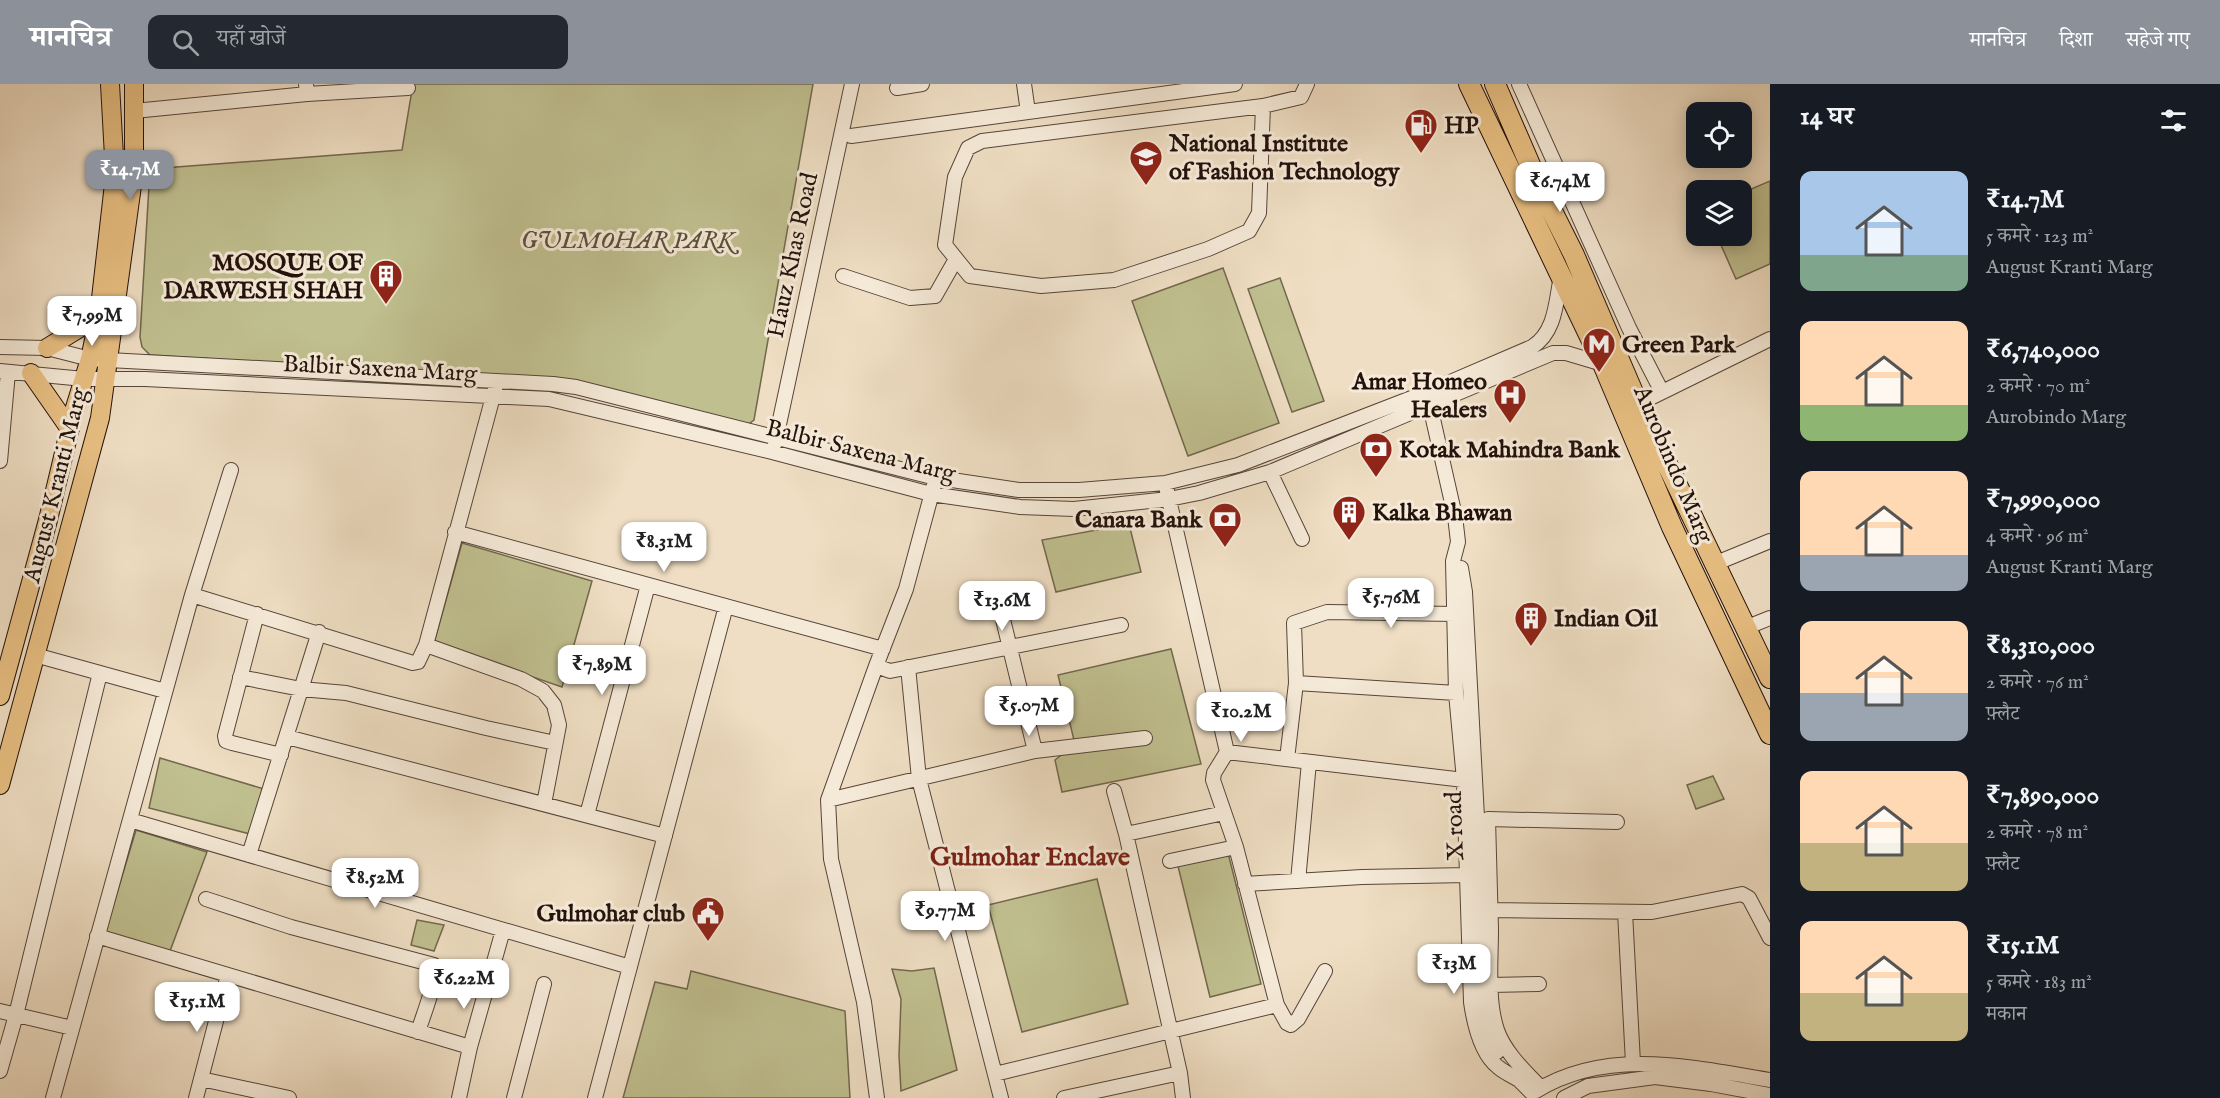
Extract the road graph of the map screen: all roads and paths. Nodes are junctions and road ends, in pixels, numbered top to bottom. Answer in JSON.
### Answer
{"nodes":[{"id":1,"x":110,"y":84,"type":"edge"},
{"id":2,"x":134,"y":84,"type":"edge"},
{"id":3,"x":852,"y":84,"type":"edge"},
{"id":4,"x":922,"y":84,"type":"edge"},
{"id":5,"x":1024,"y":84,"type":"edge"},
{"id":6,"x":1235,"y":84,"type":"edge"},
{"id":7,"x":1307,"y":84,"type":"edge"},
{"id":8,"x":1469,"y":84,"type":"edge"},
{"id":9,"x":1495,"y":84,"type":"edge"},
{"id":10,"x":1519,"y":84,"type":"edge"},
{"id":11,"x":1209,"y":86,"type":"edge"},
{"id":12,"x":408,"y":88,"type":"dead end"},
{"id":13,"x":897,"y":88,"type":"dead end"},
{"id":14,"x":306,"y":89,"type":"edge"},
{"id":15,"x":1263,"y":106,"type":"junction"},
{"id":16,"x":134,"y":111,"type":"junction"},
{"id":17,"x":1028,"y":112,"type":"junction"},
{"id":18,"x":851,"y":136,"type":"dead end"},
{"id":19,"x":1550,"y":152,"type":"junction"},
{"id":20,"x":1528,"y":162,"type":"junction"},
{"id":21,"x":1589,"y":240,"type":"junction"},
{"id":22,"x":1570,"y":248,"type":"junction"},
{"id":23,"x":956,"y":259,"type":"junction"},
{"id":24,"x":843,"y":276,"type":"dead end"},
{"id":25,"x":1561,"y":276,"type":"junction"},
{"id":26,"x":99,"y":316,"type":"junction"},
{"id":27,"x":1770,"y":339,"type":"edge"},
{"id":28,"x":0,"y":347,"type":"edge"},
{"id":29,"x":47,"y":348,"type":"junction"},
{"id":30,"x":1534,"y":353,"type":"junction"},
{"id":31,"x":100,"y":359,"type":"junction"},
{"id":32,"x":1604,"y":364,"type":"junction"},
{"id":33,"x":4,"y":371,"type":"edge"},
{"id":34,"x":31,"y":373,"type":"junction"},
{"id":35,"x":84,"y":379,"type":"junction"},
{"id":36,"x":106,"y":379,"type":"junction"},
{"id":37,"x":496,"y":381,"type":"junction"},
{"id":38,"x":1662,"y":392,"type":"junction"},
{"id":39,"x":494,"y":396,"type":"junction"},
{"id":40,"x":1429,"y":399,"type":"junction"},
{"id":41,"x":1638,"y":404,"type":"junction"},
{"id":42,"x":70,"y":429,"type":"junction"},
{"id":43,"x":777,"y":436,"type":"junction"},
{"id":44,"x":772,"y":452,"type":"junction"},
{"id":45,"x":0,"y":461,"type":"edge"},
{"id":46,"x":231,"y":470,"type":"dead end"},
{"id":47,"x":1270,"y":472,"type":"junction"},
{"id":48,"x":937,"y":477,"type":"junction"},
{"id":49,"x":1165,"y":483,"type":"junction"},
{"id":50,"x":931,"y":494,"type":"junction"},
{"id":51,"x":1169,"y":499,"type":"junction"},
{"id":52,"x":455,"y":532,"type":"junction"},
{"id":53,"x":1302,"y":539,"type":"dead end"},
{"id":54,"x":1770,"y":541,"type":"edge"},
{"id":55,"x":1458,"y":542,"type":"junction"},
{"id":56,"x":1714,"y":564,"type":"junction"},
{"id":57,"x":648,"y":585,"type":"junction"},
{"id":58,"x":192,"y":595,"type":"junction"},
{"id":59,"x":999,"y":603,"type":"dead end"},
{"id":60,"x":726,"y":606,"type":"junction"},
{"id":61,"x":257,"y":614,"type":"junction"},
{"id":62,"x":1455,"y":614,"type":"junction"},
{"id":63,"x":1770,"y":618,"type":"edge"},
{"id":64,"x":1121,"y":625,"type":"dead end"},
{"id":65,"x":1745,"y":628,"type":"junction"},
{"id":66,"x":319,"y":632,"type":"junction"},
{"id":67,"x":426,"y":645,"type":"junction"},
{"id":68,"x":1008,"y":646,"type":"junction"},
{"id":69,"x":883,"y":649,"type":"junction"},
{"id":70,"x":35,"y":656,"type":"junction"},
{"id":71,"x":4,"y":663,"type":"edge"},
{"id":72,"x":876,"y":666,"type":"junction"},
{"id":73,"x":908,"y":667,"type":"junction"},
{"id":74,"x":100,"y":673,"type":"junction"},
{"id":75,"x":1769,"y":673,"type":"edge"},
{"id":76,"x":240,"y":677,"type":"junction"},
{"id":77,"x":1296,"y":683,"type":"junction"},
{"id":78,"x":302,"y":689,"type":"junction"},
{"id":79,"x":165,"y":691,"type":"junction"},
{"id":80,"x":1456,"y":693,"type":"junction"},
{"id":81,"x":0,"y":696,"type":"edge"},
{"id":82,"x":1770,"y":734,"type":"edge"},
{"id":83,"x":287,"y":737,"type":"junction"},
{"id":84,"x":1145,"y":738,"type":"dead end"},
{"id":85,"x":555,"y":743,"type":"junction"},
{"id":86,"x":1035,"y":751,"type":"junction"},
{"id":87,"x":1227,"y":752,"type":"junction"},
{"id":88,"x":281,"y":755,"type":"junction"},
{"id":89,"x":1287,"y":759,"type":"junction"},
{"id":90,"x":1309,"y":762,"type":"junction"},
{"id":91,"x":920,"y":779,"type":"junction"},
{"id":92,"x":1464,"y":780,"type":"junction"},
{"id":93,"x":0,"y":785,"type":"edge"},
{"id":94,"x":1114,"y":791,"type":"dead end"},
{"id":95,"x":828,"y":800,"type":"junction"},
{"id":96,"x":544,"y":804,"type":"junction"},
{"id":97,"x":1224,"y":813,"type":"junction"},
{"id":98,"x":587,"y":815,"type":"junction"},
{"id":99,"x":130,"y":820,"type":"junction"},
{"id":100,"x":1617,"y":822,"type":"dead end"},
{"id":101,"x":1126,"y":834,"type":"junction"},
{"id":102,"x":665,"y":836,"type":"junction"},
{"id":103,"x":1236,"y":847,"type":"junction"},
{"id":104,"x":249,"y":855,"type":"junction"},
{"id":105,"x":1170,"y":861,"type":"dead end"},
{"id":106,"x":1467,"y":875,"type":"junction"},
{"id":107,"x":1298,"y":881,"type":"junction"},
{"id":108,"x":1245,"y":884,"type":"junction"},
{"id":109,"x":206,"y":899,"type":"dead end"},
{"id":110,"x":1491,"y":910,"type":"junction"},
{"id":111,"x":1625,"y":912,"type":"junction"},
{"id":112,"x":502,"y":930,"type":"junction"},
{"id":113,"x":97,"y":936,"type":"junction"},
{"id":114,"x":1770,"y":938,"type":"edge"},
{"id":115,"x":630,"y":967,"type":"junction"},
{"id":116,"x":1325,"y":971,"type":"dead end"},
{"id":117,"x":228,"y":975,"type":"junction"},
{"id":118,"x":544,"y":984,"type":"dead end"},
{"id":119,"x":1539,"y":984,"type":"dead end"},
{"id":120,"x":1491,"y":985,"type":"junction"},
{"id":121,"x":1277,"y":1005,"type":"junction"},
{"id":122,"x":0,"y":1011,"type":"edge"},
{"id":123,"x":16,"y":1015,"type":"junction"},
{"id":124,"x":72,"y":1028,"type":"junction"},
{"id":125,"x":1170,"y":1031,"type":"junction"},
{"id":126,"x":418,"y":1032,"type":"junction"},
{"id":127,"x":470,"y":1047,"type":"junction"},
{"id":128,"x":1633,"y":1063,"type":"junction"},
{"id":129,"x":0,"y":1071,"type":"edge"},
{"id":130,"x":1180,"y":1073,"type":"junction"},
{"id":131,"x":995,"y":1074,"type":"junction"},
{"id":132,"x":201,"y":1079,"type":"junction"},
{"id":133,"x":1519,"y":1080,"type":"junction"},
{"id":134,"x":1770,"y":1080,"type":"edge"},
{"id":135,"x":1534,"y":1093,"type":"edge"},
{"id":136,"x":1770,"y":1095,"type":"edge"},
{"id":137,"x":52,"y":1098,"type":"edge"},
{"id":138,"x":196,"y":1098,"type":"edge"},
{"id":139,"x":289,"y":1098,"type":"edge"},
{"id":140,"x":459,"y":1098,"type":"edge"},
{"id":141,"x":514,"y":1098,"type":"edge"},
{"id":142,"x":595,"y":1098,"type":"edge"},
{"id":143,"x":877,"y":1098,"type":"edge"},
{"id":144,"x":1000,"y":1098,"type":"edge"},
{"id":145,"x":1064,"y":1098,"type":"edge"},
{"id":146,"x":1183,"y":1098,"type":"edge"},
{"id":147,"x":1564,"y":1098,"type":"edge"}],
"edges":[{"from":1,"to":26,"type":"main road","name":"August Kranti Marg"},
{"from":2,"to":16,"type":"main road","name":"August Kranti Marg"},
{"from":3,"to":43,"type":"street","name":"Hauz Khas Road"},
{"from":4,"to":13,"type":"street"},
{"from":5,"to":17,"type":"street"},
{"from":6,"to":11,"type":"street"},
{"from":7,"to":15,"type":"street"},
{"from":8,"to":25,"type":"highway","name":"Aurobindo Marg"},
{"from":9,"to":20,"type":"highway","name":"Aurobindo Marg"},
{"from":10,"to":19,"type":"street"},
{"from":11,"to":17,"type":"street"},
{"from":12,"to":14,"type":"street"},
{"from":14,"to":16,"type":"street"},
{"from":15,"to":23,"type":"street"},
{"from":15,"to":23,"type":"street"},
{"from":16,"to":31,"type":"main road","name":"August Kranti Marg"},
{"from":17,"to":18,"type":"street"},
{"from":19,"to":20,"type":"street"},
{"from":19,"to":21,"type":"street"},
{"from":20,"to":22,"type":"highway","name":"Aurobindo Marg"},
{"from":21,"to":22,"type":"street"},
{"from":21,"to":38,"type":"street"},
{"from":22,"to":41,"type":"highway","name":"Aurobindo Marg"},
{"from":23,"to":24,"type":"street"},
{"from":25,"to":30,"type":"street","name":"Balbir Saxena Marg"},
{"from":25,"to":32,"type":"highway","name":"Aurobindo Marg"},
{"from":26,"to":29,"type":"main road"},
{"from":26,"to":31,"type":"main road","name":"August Kranti Marg"},
{"from":27,"to":38,"type":"street"},
{"from":28,"to":29,"type":"street","name":"Balbir Saxena Marg"},
{"from":29,"to":31,"type":"street","name":"Balbir Saxena Marg"},
{"from":30,"to":32,"type":"street","name":"Balbir Saxena Marg"},
{"from":30,"to":40,"type":"street","name":"Balbir Saxena Marg"},
{"from":31,"to":35,"type":"main road","name":"August Kranti Marg"},
{"from":31,"to":36,"type":"main road","name":"August Kranti Marg"},
{"from":31,"to":37,"type":"street","name":"Balbir Saxena Marg"},
{"from":32,"to":82,"type":"highway","name":"Aurobindo Marg"},
{"from":33,"to":34,"type":"street","name":"Balbir Saxena Marg"},
{"from":33,"to":45,"type":"street"},
{"from":34,"to":35,"type":"street","name":"Balbir Saxena Marg"},
{"from":34,"to":42,"type":"main road"},
{"from":35,"to":36,"type":"street","name":"Balbir Saxena Marg"},
{"from":35,"to":42,"type":"main road","name":"August Kranti Marg"},
{"from":36,"to":39,"type":"street","name":"Balbir Saxena Marg"},
{"from":36,"to":70,"type":"main road","name":"August Kranti Marg"},
{"from":37,"to":39,"type":"street"},
{"from":37,"to":43,"type":"street","name":"Balbir Saxena Marg"},
{"from":38,"to":41,"type":"street"},
{"from":39,"to":44,"type":"street","name":"Balbir Saxena Marg"},
{"from":39,"to":52,"type":"street"},
{"from":40,"to":47,"type":"street","name":"Balbir Saxena Marg"},
{"from":40,"to":49,"type":"street","name":"Balbir Saxena Marg"},
{"from":40,"to":55,"type":"street","name":"X road"},
{"from":41,"to":56,"type":"highway","name":"Aurobindo Marg"},
{"from":42,"to":71,"type":"main road","name":"August Kranti Marg"},
{"from":43,"to":44,"type":"street","name":"Hauz Khas Road"},
{"from":43,"to":48,"type":"street","name":"Balbir Saxena Marg"},
{"from":44,"to":50,"type":"street","name":"Balbir Saxena Marg"},
{"from":46,"to":58,"type":"street"},
{"from":47,"to":51,"type":"street","name":"Balbir Saxena Marg"},
{"from":47,"to":53,"type":"street"},
{"from":48,"to":49,"type":"street","name":"Balbir Saxena Marg"},
{"from":48,"to":50,"type":"street"},
{"from":49,"to":51,"type":"street"},
{"from":50,"to":51,"type":"street","name":"Balbir Saxena Marg"},
{"from":50,"to":69,"type":"street"},
{"from":51,"to":87,"type":"street"},
{"from":52,"to":57,"type":"street"},
{"from":52,"to":67,"type":"street"},
{"from":54,"to":56,"type":"street"},
{"from":55,"to":62,"type":"street"},
{"from":55,"to":133,"type":"street","name":"X road"},
{"from":56,"to":65,"type":"highway","name":"Aurobindo Marg"},
{"from":57,"to":60,"type":"street"},
{"from":57,"to":98,"type":"street"},
{"from":58,"to":61,"type":"street"},
{"from":58,"to":79,"type":"street"},
{"from":59,"to":68,"type":"street"},
{"from":60,"to":69,"type":"street"},
{"from":60,"to":102,"type":"street"},
{"from":61,"to":66,"type":"street"},
{"from":61,"to":76,"type":"street"},
{"from":62,"to":77,"type":"street"},
{"from":62,"to":80,"type":"street"},
{"from":63,"to":65,"type":"street"},
{"from":64,"to":68,"type":"street"},
{"from":65,"to":75,"type":"highway","name":"Aurobindo Marg"},
{"from":66,"to":67,"type":"street"},
{"from":66,"to":78,"type":"street"},
{"from":67,"to":85,"type":"street"},
{"from":68,"to":73,"type":"street"},
{"from":68,"to":86,"type":"street"},
{"from":69,"to":72,"type":"street"},
{"from":70,"to":74,"type":"street"},
{"from":70,"to":93,"type":"main road","name":"August Kranti Marg"},
{"from":71,"to":81,"type":"main road","name":"August Kranti Marg"},
{"from":72,"to":73,"type":"street"},
{"from":72,"to":95,"type":"street"},
{"from":73,"to":91,"type":"street"},
{"from":74,"to":79,"type":"street"},
{"from":74,"to":123,"type":"street"},
{"from":76,"to":78,"type":"street"},
{"from":76,"to":88,"type":"street"},
{"from":77,"to":80,"type":"street"},
{"from":77,"to":89,"type":"street"},
{"from":78,"to":83,"type":"street"},
{"from":78,"to":85,"type":"street"},
{"from":79,"to":99,"type":"street"},
{"from":80,"to":92,"type":"street"},
{"from":83,"to":88,"type":"street"},
{"from":83,"to":96,"type":"street"},
{"from":84,"to":86,"type":"street"},
{"from":85,"to":96,"type":"street"},
{"from":86,"to":91,"type":"street"},
{"from":87,"to":89,"type":"street"},
{"from":87,"to":97,"type":"street"},
{"from":88,"to":104,"type":"street"},
{"from":89,"to":90,"type":"street"},
{"from":90,"to":92,"type":"street"},
{"from":90,"to":107,"type":"street"},
{"from":91,"to":95,"type":"street"},
{"from":91,"to":131,"type":"street"},
{"from":92,"to":106,"type":"street"},
{"from":94,"to":101,"type":"street"},
{"from":95,"to":143,"type":"street"},
{"from":96,"to":98,"type":"street"},
{"from":97,"to":101,"type":"street"},
{"from":97,"to":103,"type":"street"},
{"from":98,"to":102,"type":"street"},
{"from":99,"to":104,"type":"street"},
{"from":99,"to":113,"type":"street"},
{"from":100,"to":110,"type":"street"},
{"from":101,"to":125,"type":"street"},
{"from":102,"to":115,"type":"street"},
{"from":103,"to":105,"type":"street"},
{"from":103,"to":108,"type":"street"},
{"from":104,"to":112,"type":"street"},
{"from":106,"to":107,"type":"street"},
{"from":106,"to":133,"type":"street"},
{"from":107,"to":108,"type":"street"},
{"from":108,"to":121,"type":"street"},
{"from":109,"to":126,"type":"street"},
{"from":110,"to":111,"type":"street"},
{"from":110,"to":120,"type":"street"},
{"from":111,"to":114,"type":"street"},
{"from":111,"to":128,"type":"street"},
{"from":112,"to":115,"type":"street"},
{"from":112,"to":127,"type":"street"},
{"from":113,"to":117,"type":"street"},
{"from":113,"to":124,"type":"street"},
{"from":115,"to":142,"type":"street"},
{"from":116,"to":121,"type":"street"},
{"from":117,"to":126,"type":"street"},
{"from":117,"to":132,"type":"street"},
{"from":118,"to":141,"type":"street"},
{"from":119,"to":120,"type":"street"},
{"from":120,"to":135,"type":"street"},
{"from":121,"to":125,"type":"street"},
{"from":122,"to":123,"type":"street"},
{"from":123,"to":124,"type":"street"},
{"from":123,"to":129,"type":"street"},
{"from":124,"to":137,"type":"street"},
{"from":125,"to":130,"type":"street"},
{"from":125,"to":131,"type":"street"},
{"from":126,"to":127,"type":"street"},
{"from":127,"to":140,"type":"street"},
{"from":128,"to":134,"type":"street"},
{"from":128,"to":135,"type":"street"},
{"from":130,"to":145,"type":"street"},
{"from":130,"to":146,"type":"street"},
{"from":131,"to":144,"type":"street"},
{"from":132,"to":138,"type":"street"},
{"from":132,"to":139,"type":"street"},
{"from":133,"to":135,"type":"street","name":"X road"},
{"from":136,"to":147,"type":"street"}]}
